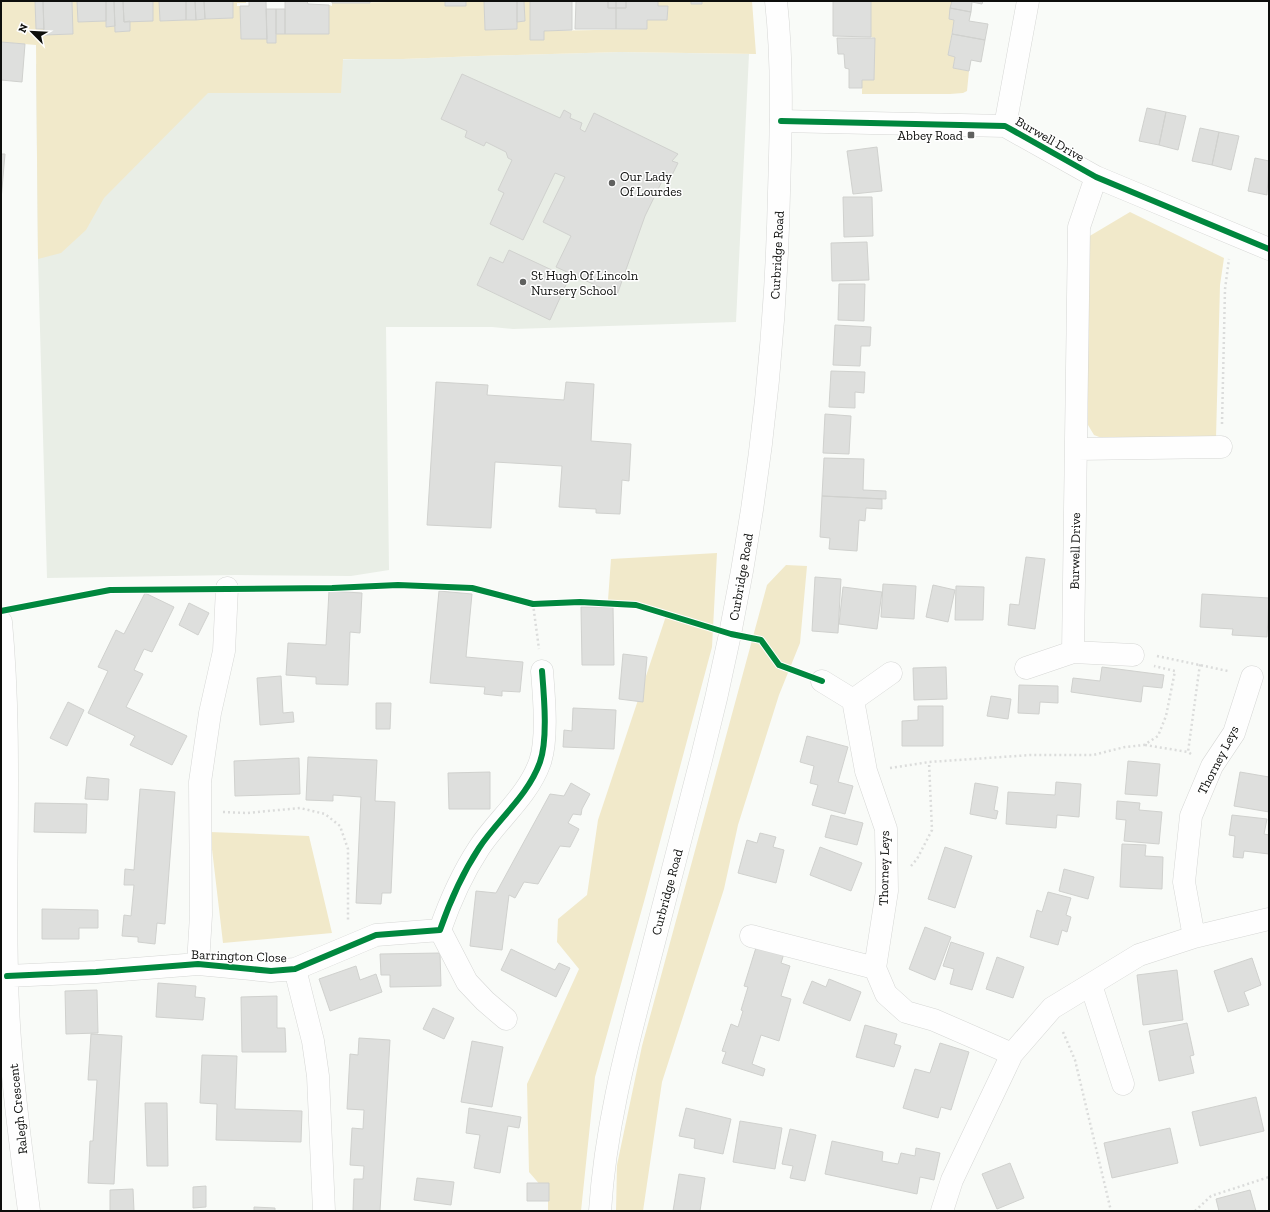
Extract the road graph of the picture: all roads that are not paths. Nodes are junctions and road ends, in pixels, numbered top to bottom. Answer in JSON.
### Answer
{"nodes":[{"id":1,"x":776,"y":1,"type":"edge"},
{"id":2,"x":1028,"y":1,"type":"edge"},
{"id":3,"x":781,"y":120,"type":"junction"},
{"id":4,"x":1005,"y":126,"type":"junction"},
{"id":5,"x":1096,"y":177,"type":"junction"},
{"id":6,"x":1269,"y":249,"type":"edge"},
{"id":7,"x":1221,"y":447,"type":"road end"},
{"id":8,"x":1077,"y":449,"type":"junction"},
{"id":9,"x":227,"y":588,"type":"dead end"},
{"id":10,"x":1,"y":622,"type":"edge"},
{"id":11,"x":1073,"y":652,"type":"junction"},
{"id":12,"x":1142,"y":657,"type":"road end"},
{"id":13,"x":1026,"y":668,"type":"dead end"},
{"id":14,"x":542,"y":671,"type":"road end"},
{"id":15,"x":891,"y":673,"type":"dead end"},
{"id":16,"x":1252,"y":677,"type":"road end"},
{"id":17,"x":822,"y":682,"type":"dead end"},
{"id":18,"x":853,"y":700,"type":"junction"},
{"id":19,"x":3,"y":798,"type":"edge"},
{"id":20,"x":1269,"y":919,"type":"edge"},
{"id":21,"x":440,"y":930,"type":"junction"},
{"id":22,"x":751,"y":936,"type":"dead end"},
{"id":23,"x":1194,"y":937,"type":"junction"},
{"id":24,"x":198,"y":964,"type":"junction"},
{"id":25,"x":875,"y":968,"type":"junction"},
{"id":26,"x":295,"y":969,"type":"junction"},
{"id":27,"x":7,"y":976,"type":"junction"},
{"id":28,"x":1091,"y":985,"type":"junction"},
{"id":29,"x":506,"y":1019,"type":"dead end"},
{"id":30,"x":1012,"y":1054,"type":"junction"},
{"id":31,"x":1123,"y":1084,"type":"dead end"},
{"id":32,"x":29,"y":1211,"type":"edge"},
{"id":33,"x":324,"y":1211,"type":"edge"},
{"id":34,"x":600,"y":1211,"type":"edge"},
{"id":35,"x":942,"y":1211,"type":"edge"}],
"edges":[{"from":1,"to":3,"type":"street","name":"Curbridge Road"},
{"from":2,"to":4,"type":"street"},
{"from":3,"to":4,"type":"street","name":"Burwell Drive"},
{"from":3,"to":34,"type":"street","name":"Curbridge Road"},
{"from":4,"to":5,"type":"street","name":"Burwell Drive"},
{"from":5,"to":6,"type":"street","name":"Burwell Drive"},
{"from":5,"to":8,"type":"street","name":"Burwell Drive"},
{"from":7,"to":8,"type":"street"},
{"from":8,"to":11,"type":"street","name":"Burwell Drive"},
{"from":9,"to":24,"type":"street","name":"Barrington Close"},
{"from":10,"to":19,"type":"street","name":"Ralegh Crescent"},
{"from":11,"to":12,"type":"street"},
{"from":11,"to":13,"type":"street"},
{"from":14,"to":21,"type":"street"},
{"from":15,"to":18,"type":"street"},
{"from":16,"to":23,"type":"street","name":"Thorney Leys"},
{"from":17,"to":18,"type":"street"},
{"from":18,"to":25,"type":"street","name":"Thorney Leys"},
{"from":19,"to":27,"type":"street","name":"Ralegh Crescent"},
{"from":20,"to":23,"type":"street"},
{"from":21,"to":26,"type":"street","name":"Barrington Close"},
{"from":21,"to":29,"type":"street"},
{"from":22,"to":25,"type":"street"},
{"from":23,"to":28,"type":"street"},
{"from":24,"to":26,"type":"street","name":"Barrington Close"},
{"from":24,"to":27,"type":"street","name":"Barrington Close"},
{"from":25,"to":30,"type":"street"},
{"from":26,"to":33,"type":"street","name":"Barrington Close"},
{"from":27,"to":32,"type":"street","name":"Ralegh Crescent"},
{"from":28,"to":30,"type":"street"},
{"from":28,"to":31,"type":"street"},
{"from":30,"to":35,"type":"street"}]}
